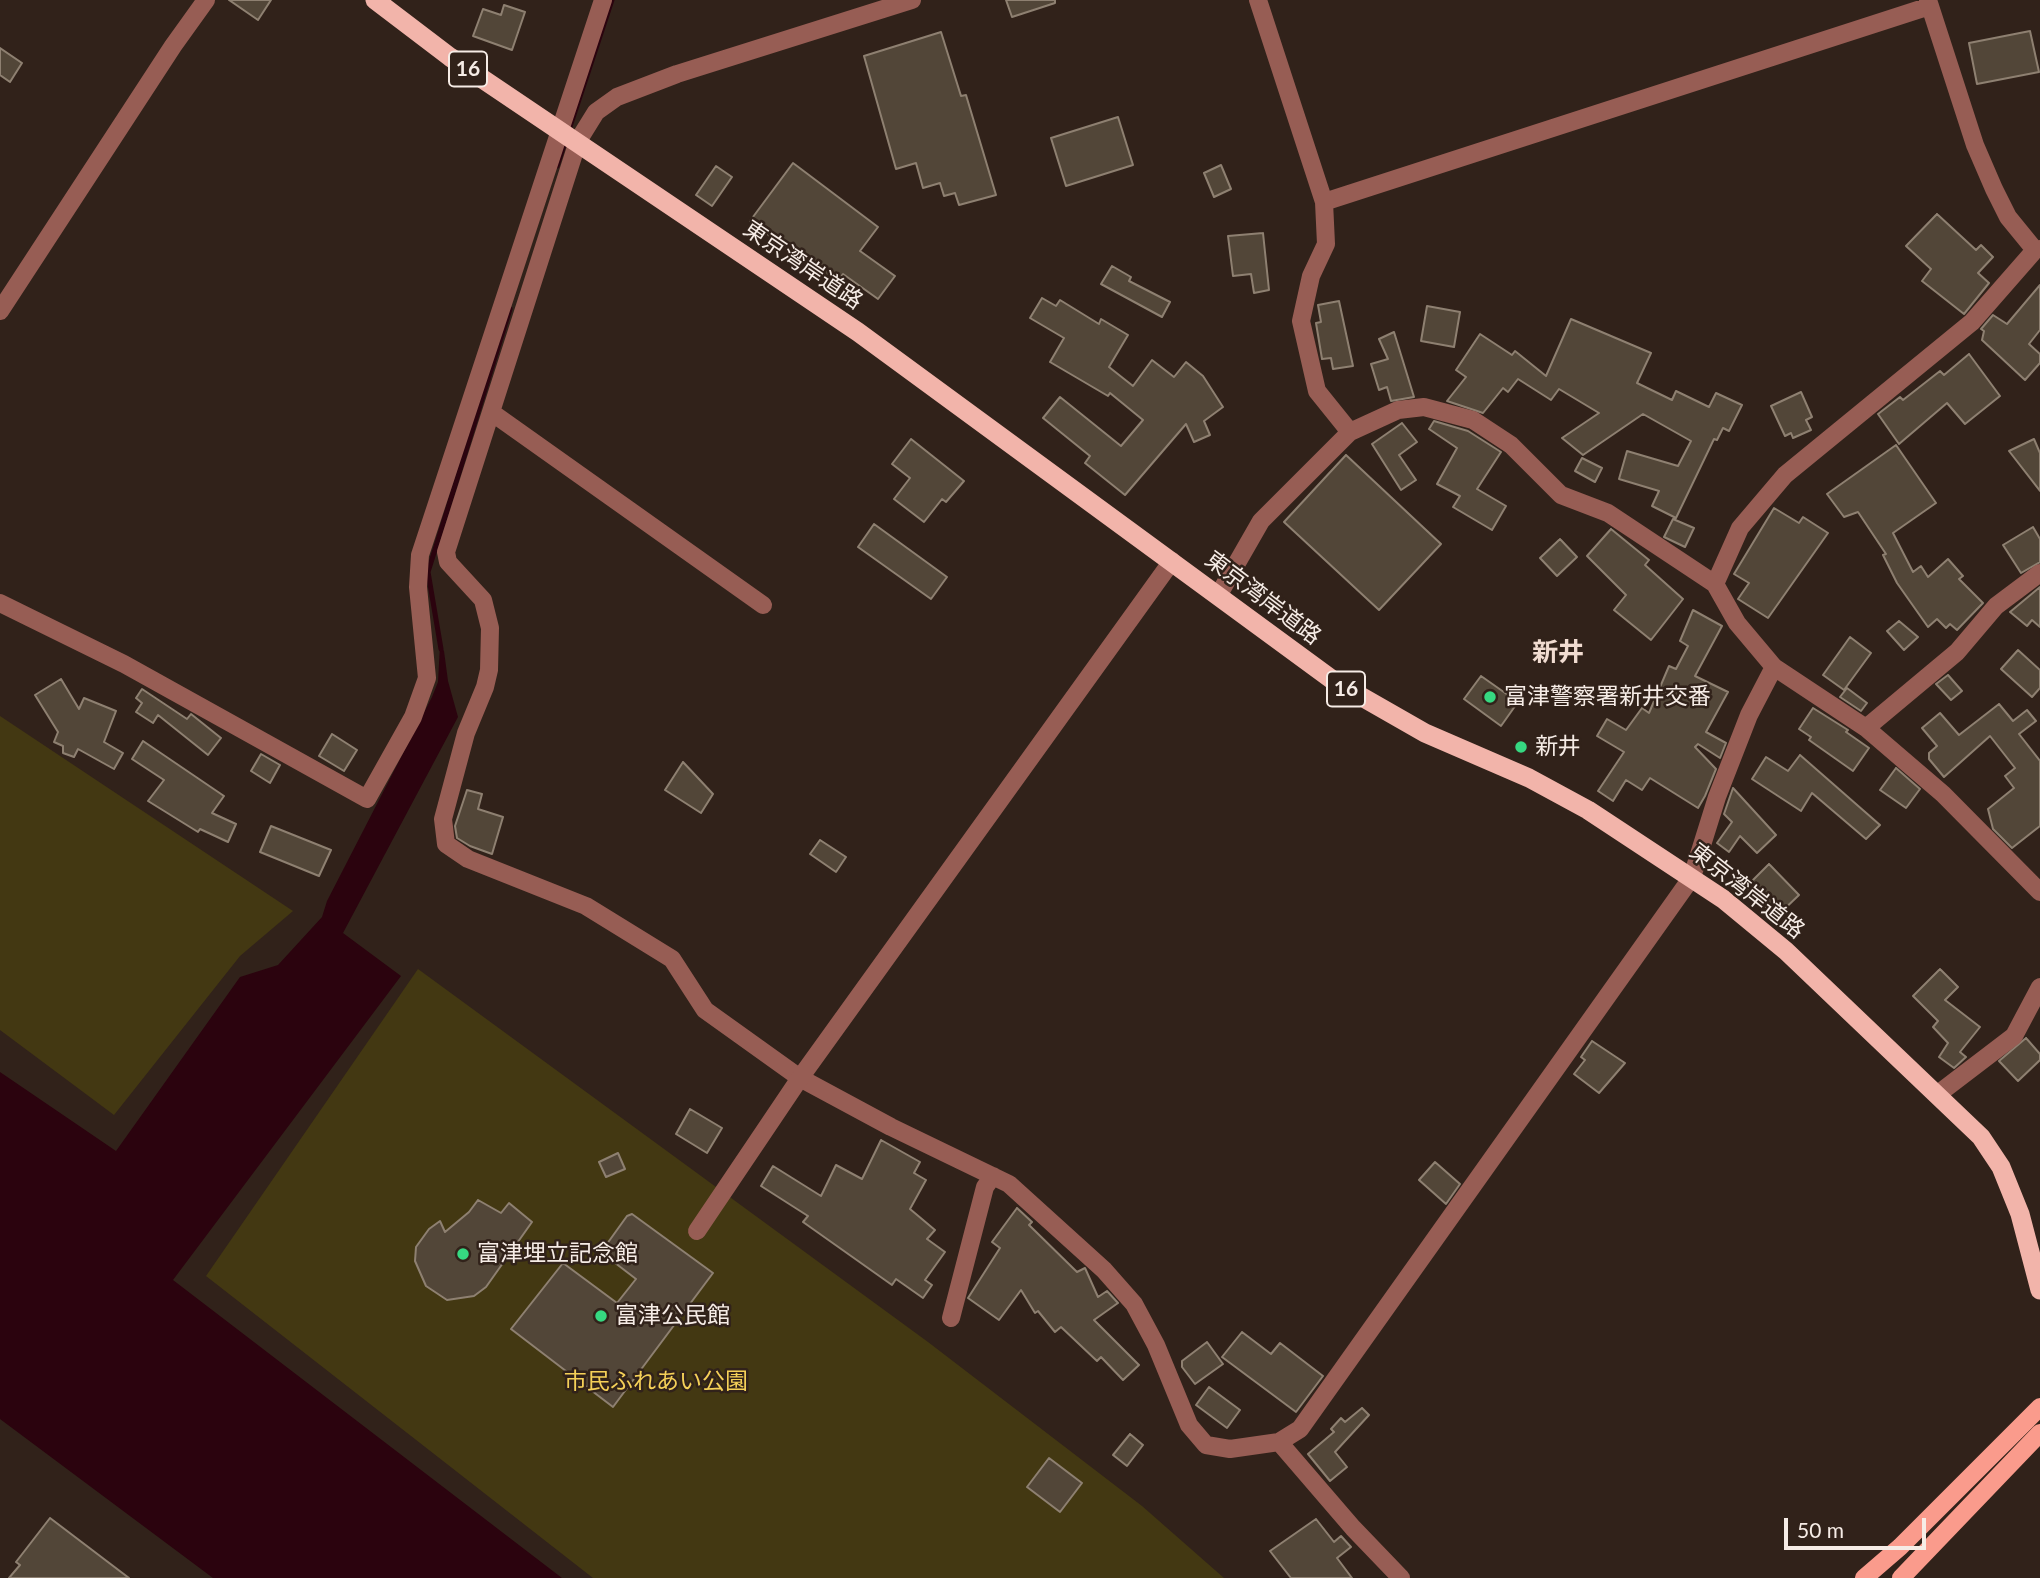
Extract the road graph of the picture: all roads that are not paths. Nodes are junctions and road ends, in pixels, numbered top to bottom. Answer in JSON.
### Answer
{"nodes":[{"id":1,"x":206,"y":0,"type":"edge"},
{"id":2,"x":375,"y":0,"type":"edge"},
{"id":3,"x":603,"y":0,"type":"edge"},
{"id":4,"x":912,"y":0,"type":"edge"},
{"id":5,"x":1258,"y":0,"type":"edge"},
{"id":6,"x":1929,"y":3,"type":"edge"},
{"id":7,"x":569,"y":136,"type":"junction"},
{"id":8,"x":1324,"y":202,"type":"junction"},
{"id":9,"x":2037,"y":249,"type":"edge"},
{"id":10,"x":0,"y":311,"type":"edge"},
{"id":11,"x":491,"y":412,"type":"junction"},
{"id":12,"x":1350,"y":432,"type":"junction"},
{"id":13,"x":1172,"y":561,"type":"junction"},
{"id":14,"x":2040,"y":573,"type":"edge"},
{"id":15,"x":1714,"y":584,"type":"junction"},
{"id":16,"x":1218,"y":596,"type":"junction"},
{"id":17,"x":0,"y":603,"type":"edge"},
{"id":18,"x":763,"y":605,"type":"dead end"},
{"id":19,"x":1774,"y":667,"type":"junction"},
{"id":20,"x":1866,"y":728,"type":"junction"},
{"id":21,"x":1692,"y":877,"type":"junction"},
{"id":22,"x":2040,"y":892,"type":"edge"},
{"id":23,"x":2040,"y":987,"type":"edge"},
{"id":24,"x":800,"y":1078,"type":"junction"},
{"id":25,"x":1938,"y":1094,"type":"junction"},
{"id":26,"x":993,"y":1176,"type":"junction"},
{"id":27,"x":697,"y":1231,"type":"dead end"},
{"id":28,"x":2040,"y":1290,"type":"edge"},
{"id":29,"x":951,"y":1318,"type":"dead end"},
{"id":30,"x":2040,"y":1407,"type":"edge"},
{"id":31,"x":2040,"y":1433,"type":"edge"},
{"id":32,"x":1279,"y":1442,"type":"junction"},
{"id":33,"x":1401,"y":1578,"type":"edge"},
{"id":34,"x":1864,"y":1578,"type":"edge"},
{"id":35,"x":1901,"y":1578,"type":"edge"}],
"edges":[{"from":1,"to":10,"type":"street"},
{"from":2,"to":7,"type":"highway","name":"東京湾岸道路","number":"16"},
{"from":3,"to":7,"type":"street"},
{"from":4,"to":7,"type":"street"},
{"from":5,"to":8,"type":"street"},
{"from":6,"to":8,"type":"street"},
{"from":6,"to":9,"type":"street"},
{"from":7,"to":11,"type":"street"},
{"from":7,"to":13,"type":"highway","name":"東京湾岸道路","number":"16"},
{"from":7,"to":17,"type":"street"},
{"from":8,"to":12,"type":"street"},
{"from":9,"to":15,"type":"street"},
{"from":11,"to":18,"type":"street"},
{"from":11,"to":24,"type":"street"},
{"from":12,"to":15,"type":"street"},
{"from":12,"to":16,"type":"street"},
{"from":13,"to":16,"type":"highway","name":"東京湾岸道路","number":"16"},
{"from":13,"to":24,"type":"street"},
{"from":14,"to":20,"type":"street"},
{"from":15,"to":19,"type":"street"},
{"from":16,"to":21,"type":"highway","name":"東京湾岸道路","number":"16"},
{"from":19,"to":20,"type":"street"},
{"from":19,"to":21,"type":"street"},
{"from":20,"to":22,"type":"street"},
{"from":21,"to":25,"type":"highway","name":"東京湾岸道路","number":"16"},
{"from":21,"to":32,"type":"street"},
{"from":23,"to":25,"type":"street"},
{"from":24,"to":26,"type":"street"},
{"from":24,"to":27,"type":"street"},
{"from":25,"to":28,"type":"highway","name":"東京湾岸道路","number":"16"},
{"from":26,"to":29,"type":"street"},
{"from":26,"to":32,"type":"street"},
{"from":30,"to":34,"type":"main road"},
{"from":31,"to":35,"type":"main road"},
{"from":32,"to":33,"type":"street"}]}
